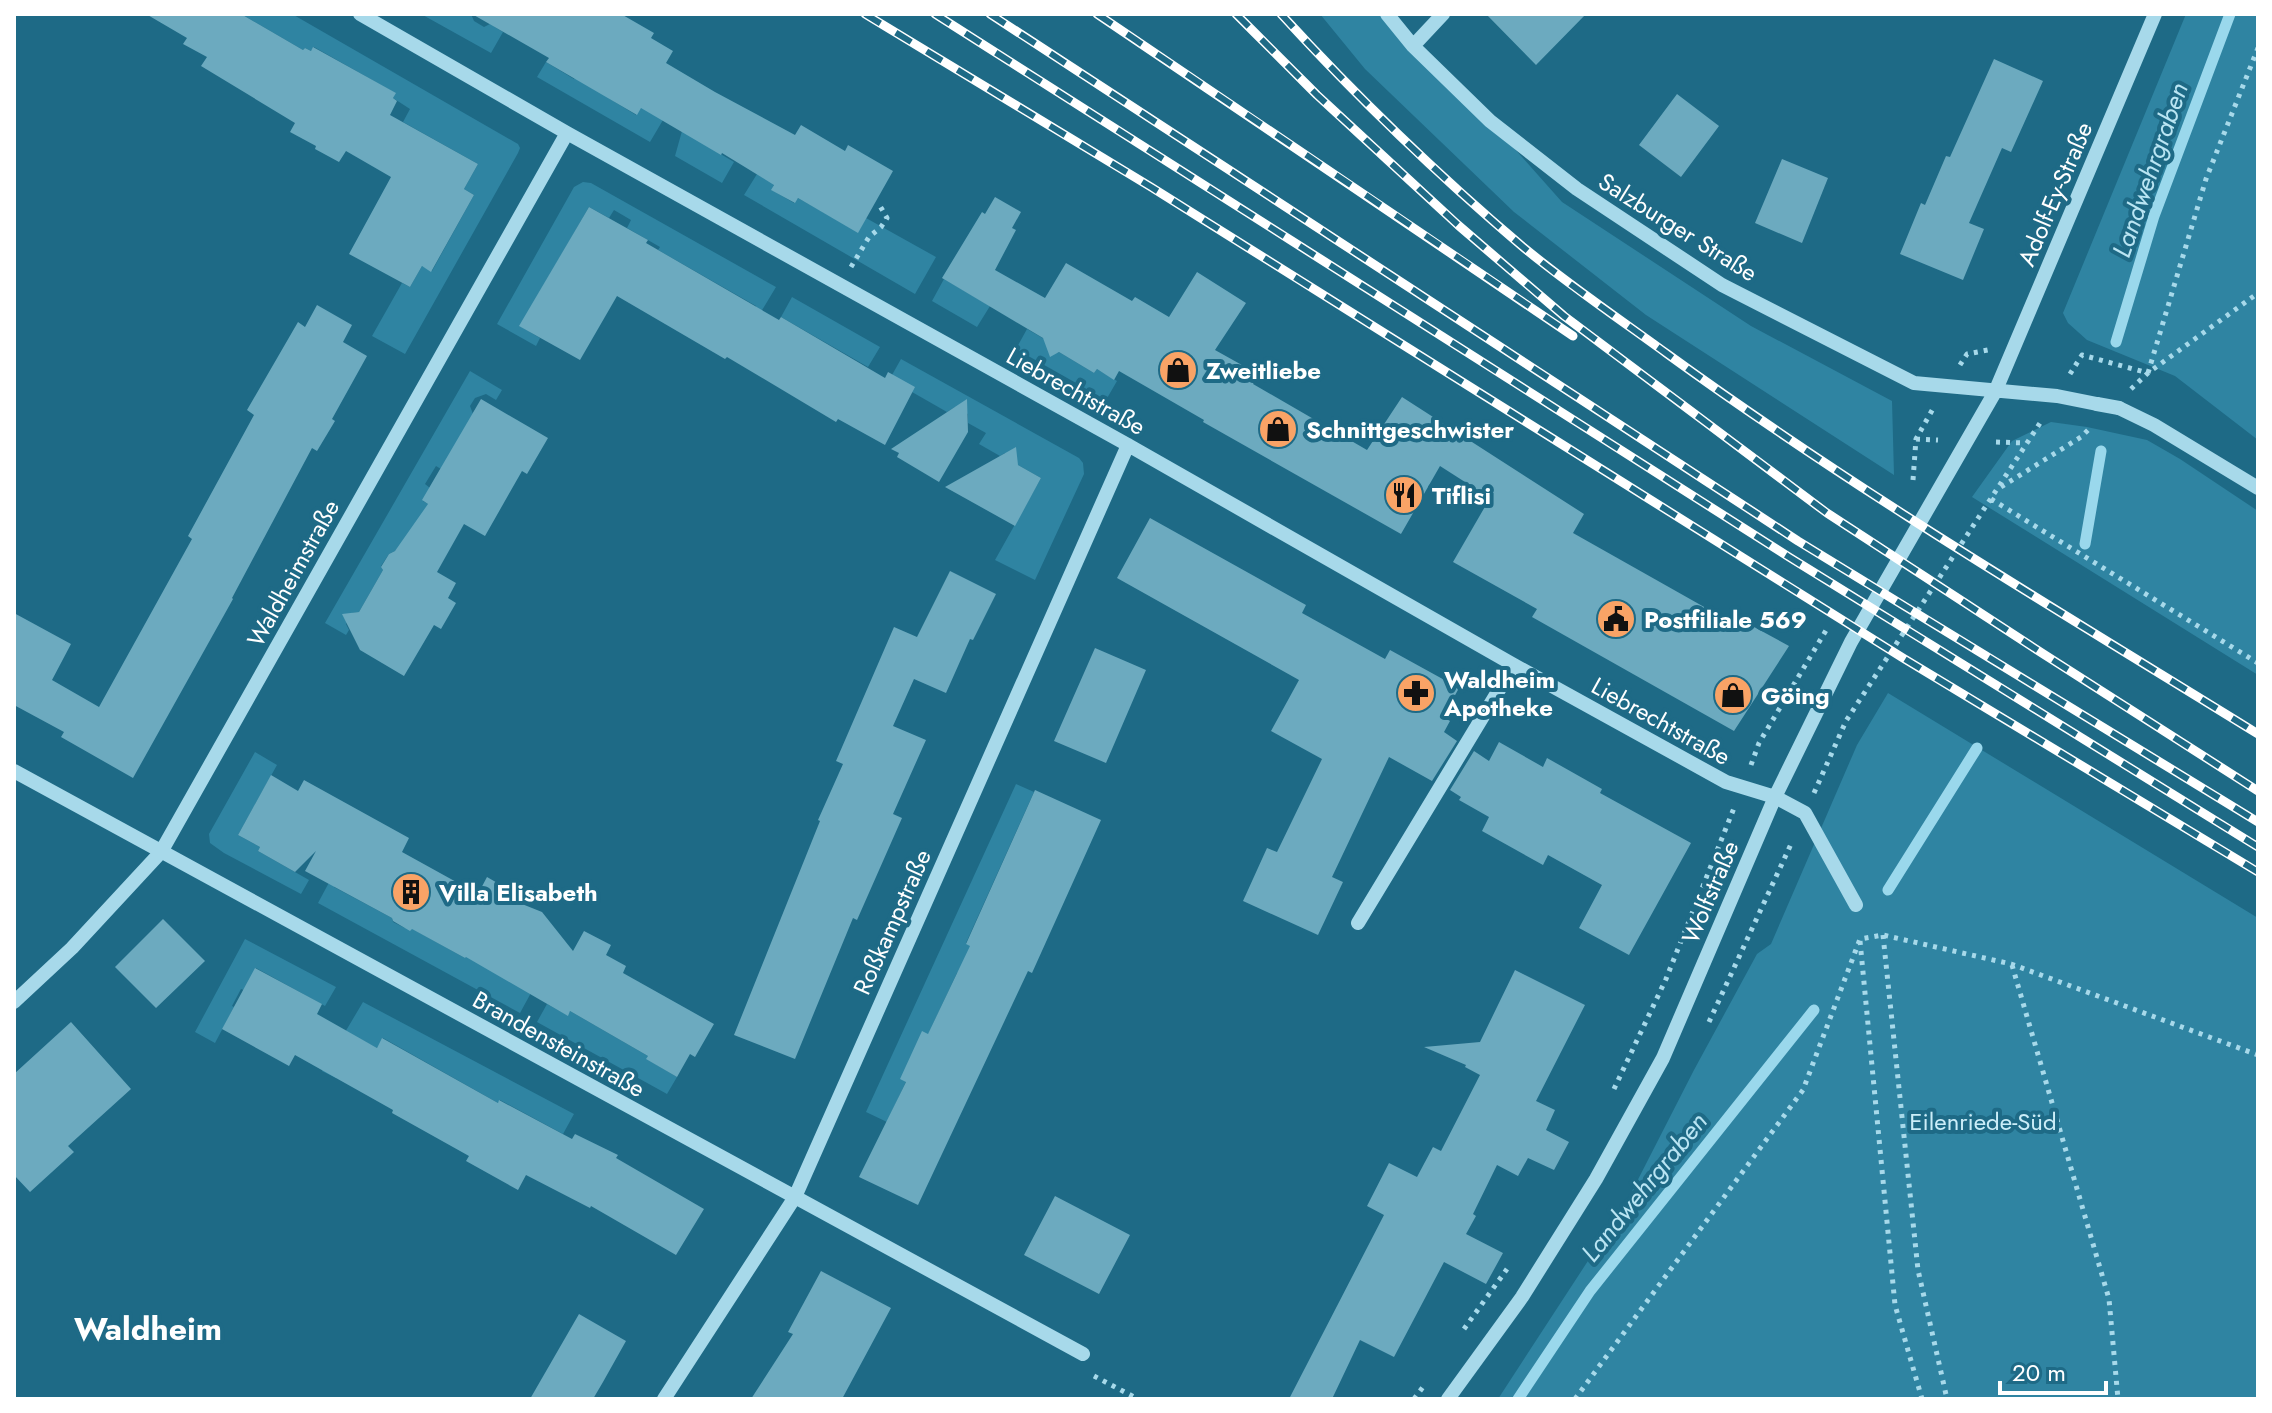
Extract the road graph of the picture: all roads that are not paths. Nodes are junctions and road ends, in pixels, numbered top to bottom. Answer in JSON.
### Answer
{"nodes":[{"id":1,"x":360,"y":14,"type":"edge"},
{"id":2,"x":1387,"y":14,"type":"edge"},
{"id":3,"x":1443,"y":14,"type":"edge"},
{"id":4,"x":2155,"y":14,"type":"edge"},
{"id":5,"x":1413,"y":46,"type":"junction"},
{"id":6,"x":567,"y":133,"type":"junction"},
{"id":7,"x":1995,"y":392,"type":"junction"},
{"id":8,"x":1128,"y":445,"type":"junction"},
{"id":9,"x":2258,"y":488,"type":"edge"},
{"id":10,"x":1514,"y":665,"type":"junction"},
{"id":11,"x":14,"y":771,"type":"edge"},
{"id":12,"x":1775,"y":797,"type":"junction"},
{"id":13,"x":161,"y":852,"type":"junction"},
{"id":14,"x":1856,"y":905,"type":"road end"},
{"id":15,"x":1358,"y":923,"type":"dead end"},
{"id":16,"x":14,"y":1002,"type":"edge"},
{"id":17,"x":795,"y":1197,"type":"junction"},
{"id":18,"x":1083,"y":1354,"type":"road end"},
{"id":19,"x":664,"y":1399,"type":"edge"},
{"id":20,"x":1448,"y":1399,"type":"edge"}],
"edges":[{"from":1,"to":6,"type":"street","name":"Liebrechtstraße"},
{"from":2,"to":5,"type":"street","name":"Salzburger Straße"},
{"from":3,"to":5,"type":"street"},
{"from":4,"to":7,"type":"street","name":"Adolf-Ey-Straße"},
{"from":5,"to":7,"type":"street","name":"Salzburger Straße"},
{"from":6,"to":8,"type":"street","name":"Liebrechtstraße"},
{"from":6,"to":13,"type":"street","name":"Waldheimstraße"},
{"from":7,"to":9,"type":"street","name":"Salzburger Straße"},
{"from":7,"to":12,"type":"street","name":"Wolfstraße"},
{"from":8,"to":10,"type":"street","name":"Liebrechtstraße"},
{"from":8,"to":17,"type":"street","name":"Roßkampstraße"},
{"from":10,"to":12,"type":"street","name":"Liebrechtstraße"},
{"from":10,"to":15,"type":"street"},
{"from":11,"to":13,"type":"street","name":"Brandensteinstraße"},
{"from":12,"to":14,"type":"street","name":"Liebrechtstraße"},
{"from":12,"to":20,"type":"street","name":"Wolfstraße"},
{"from":13,"to":16,"type":"street","name":"Waldheimstraße"},
{"from":13,"to":17,"type":"street","name":"Brandensteinstraße"},
{"from":17,"to":18,"type":"street","name":"Brandensteinstraße"},
{"from":17,"to":19,"type":"street","name":"Roßkampstraße"}]}
